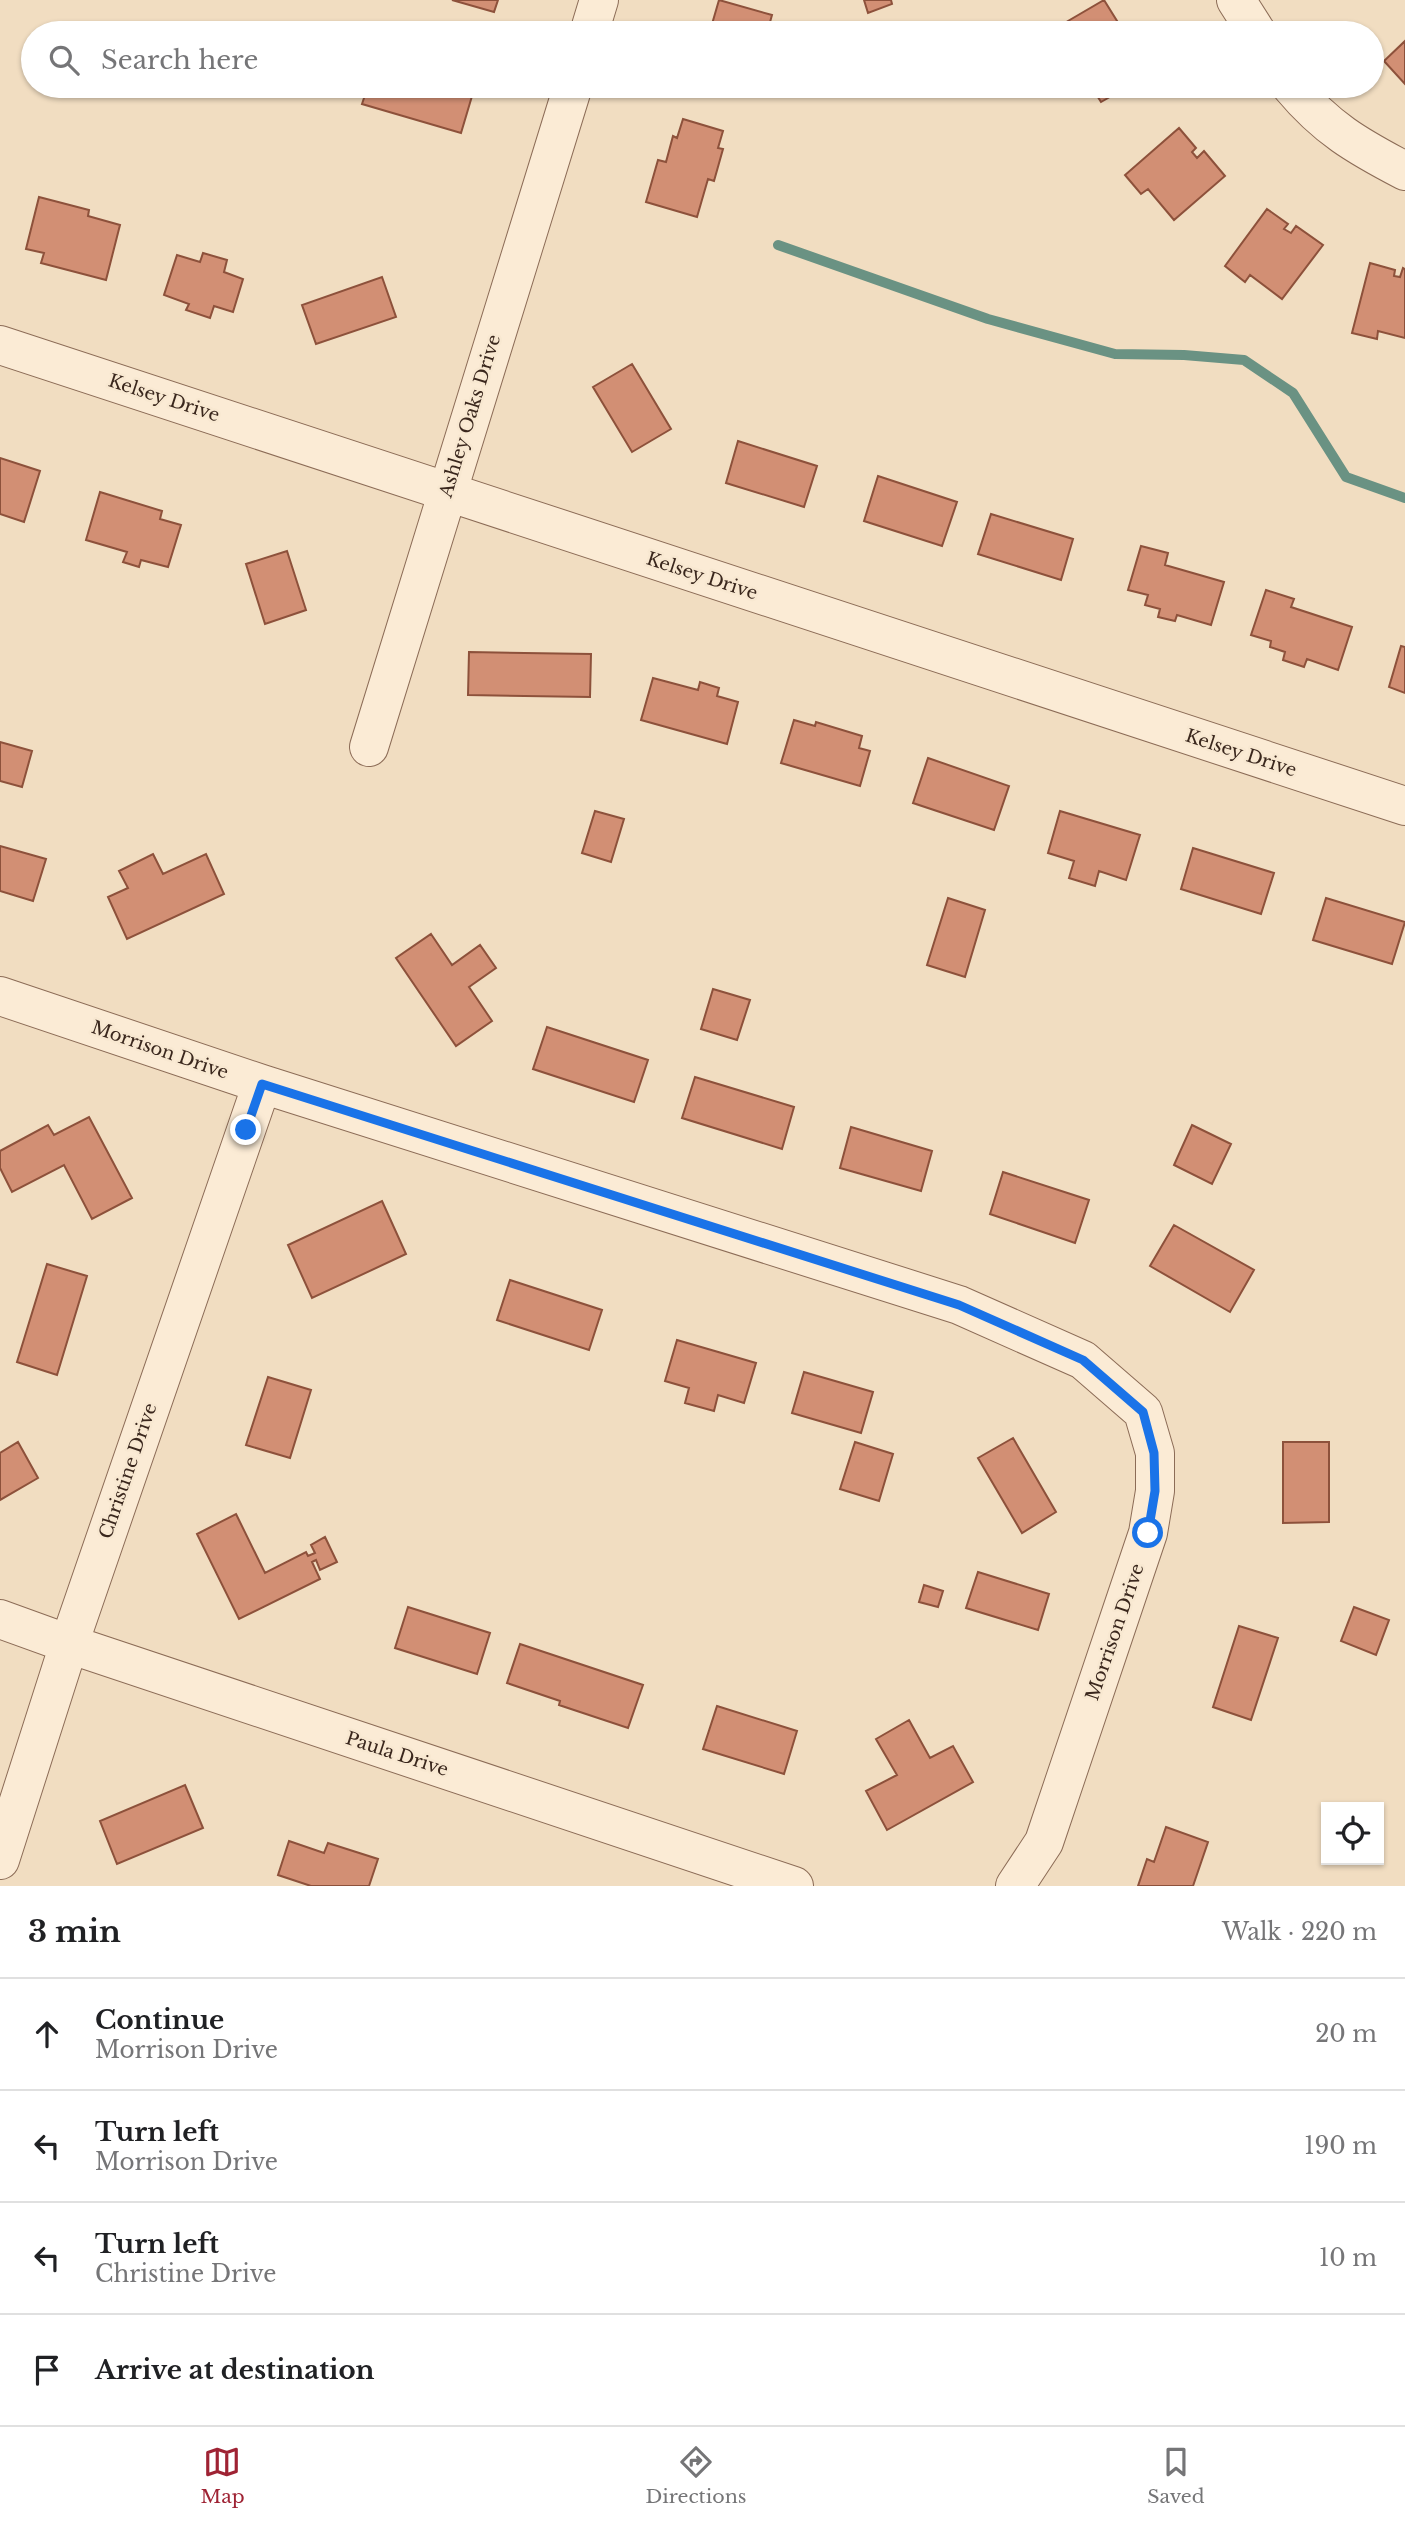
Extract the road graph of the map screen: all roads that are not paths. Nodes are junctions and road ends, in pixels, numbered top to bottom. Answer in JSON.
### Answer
{"nodes":[{"id":1,"x":599,"y":0,"type":"edge"},
{"id":2,"x":1236,"y":0,"type":"edge"},
{"id":3,"x":593,"y":21,"type":"edge"},
{"id":4,"x":1249,"y":21,"type":"edge"},
{"id":5,"x":569,"y":98,"type":"edge"},
{"id":6,"x":1301,"y":98,"type":"edge"},
{"id":7,"x":1405,"y":171,"type":"edge"},
{"id":8,"x":0,"y":345,"type":"edge"},
{"id":9,"x":447,"y":491,"type":"junction"},
{"id":10,"x":369,"y":747,"type":"dead end"},
{"id":11,"x":1405,"y":806,"type":"edge"},
{"id":12,"x":0,"y":996,"type":"edge"},
{"id":13,"x":262,"y":1084,"type":"junction"},
{"id":14,"x":0,"y":1619,"type":"edge"},
{"id":15,"x":69,"y":1644,"type":"junction"},
{"id":16,"x":0,"y":1860,"type":"edge"},
{"id":17,"x":794,"y":1886,"type":"edge"},
{"id":18,"x":1015,"y":1886,"type":"edge"}],
"edges":[{"from":1,"to":3,"type":"street"},
{"from":2,"to":4,"type":"street"},
{"from":5,"to":9,"type":"street","name":"Ashley Oaks Drive"},
{"from":6,"to":7,"type":"street"},
{"from":8,"to":9,"type":"street","name":"Kelsey Drive"},
{"from":9,"to":10,"type":"street","name":"Ashley Oaks Drive"},
{"from":9,"to":11,"type":"street","name":"Kelsey Drive"},
{"from":12,"to":13,"type":"street","name":"Morrison Drive"},
{"from":13,"to":15,"type":"street","name":"Christine Drive"},
{"from":13,"to":18,"type":"street","name":"Morrison Drive"},
{"from":14,"to":15,"type":"street","name":"Paula Drive"},
{"from":15,"to":16,"type":"street","name":"Christine Drive"},
{"from":15,"to":17,"type":"street","name":"Paula Drive"}]}
